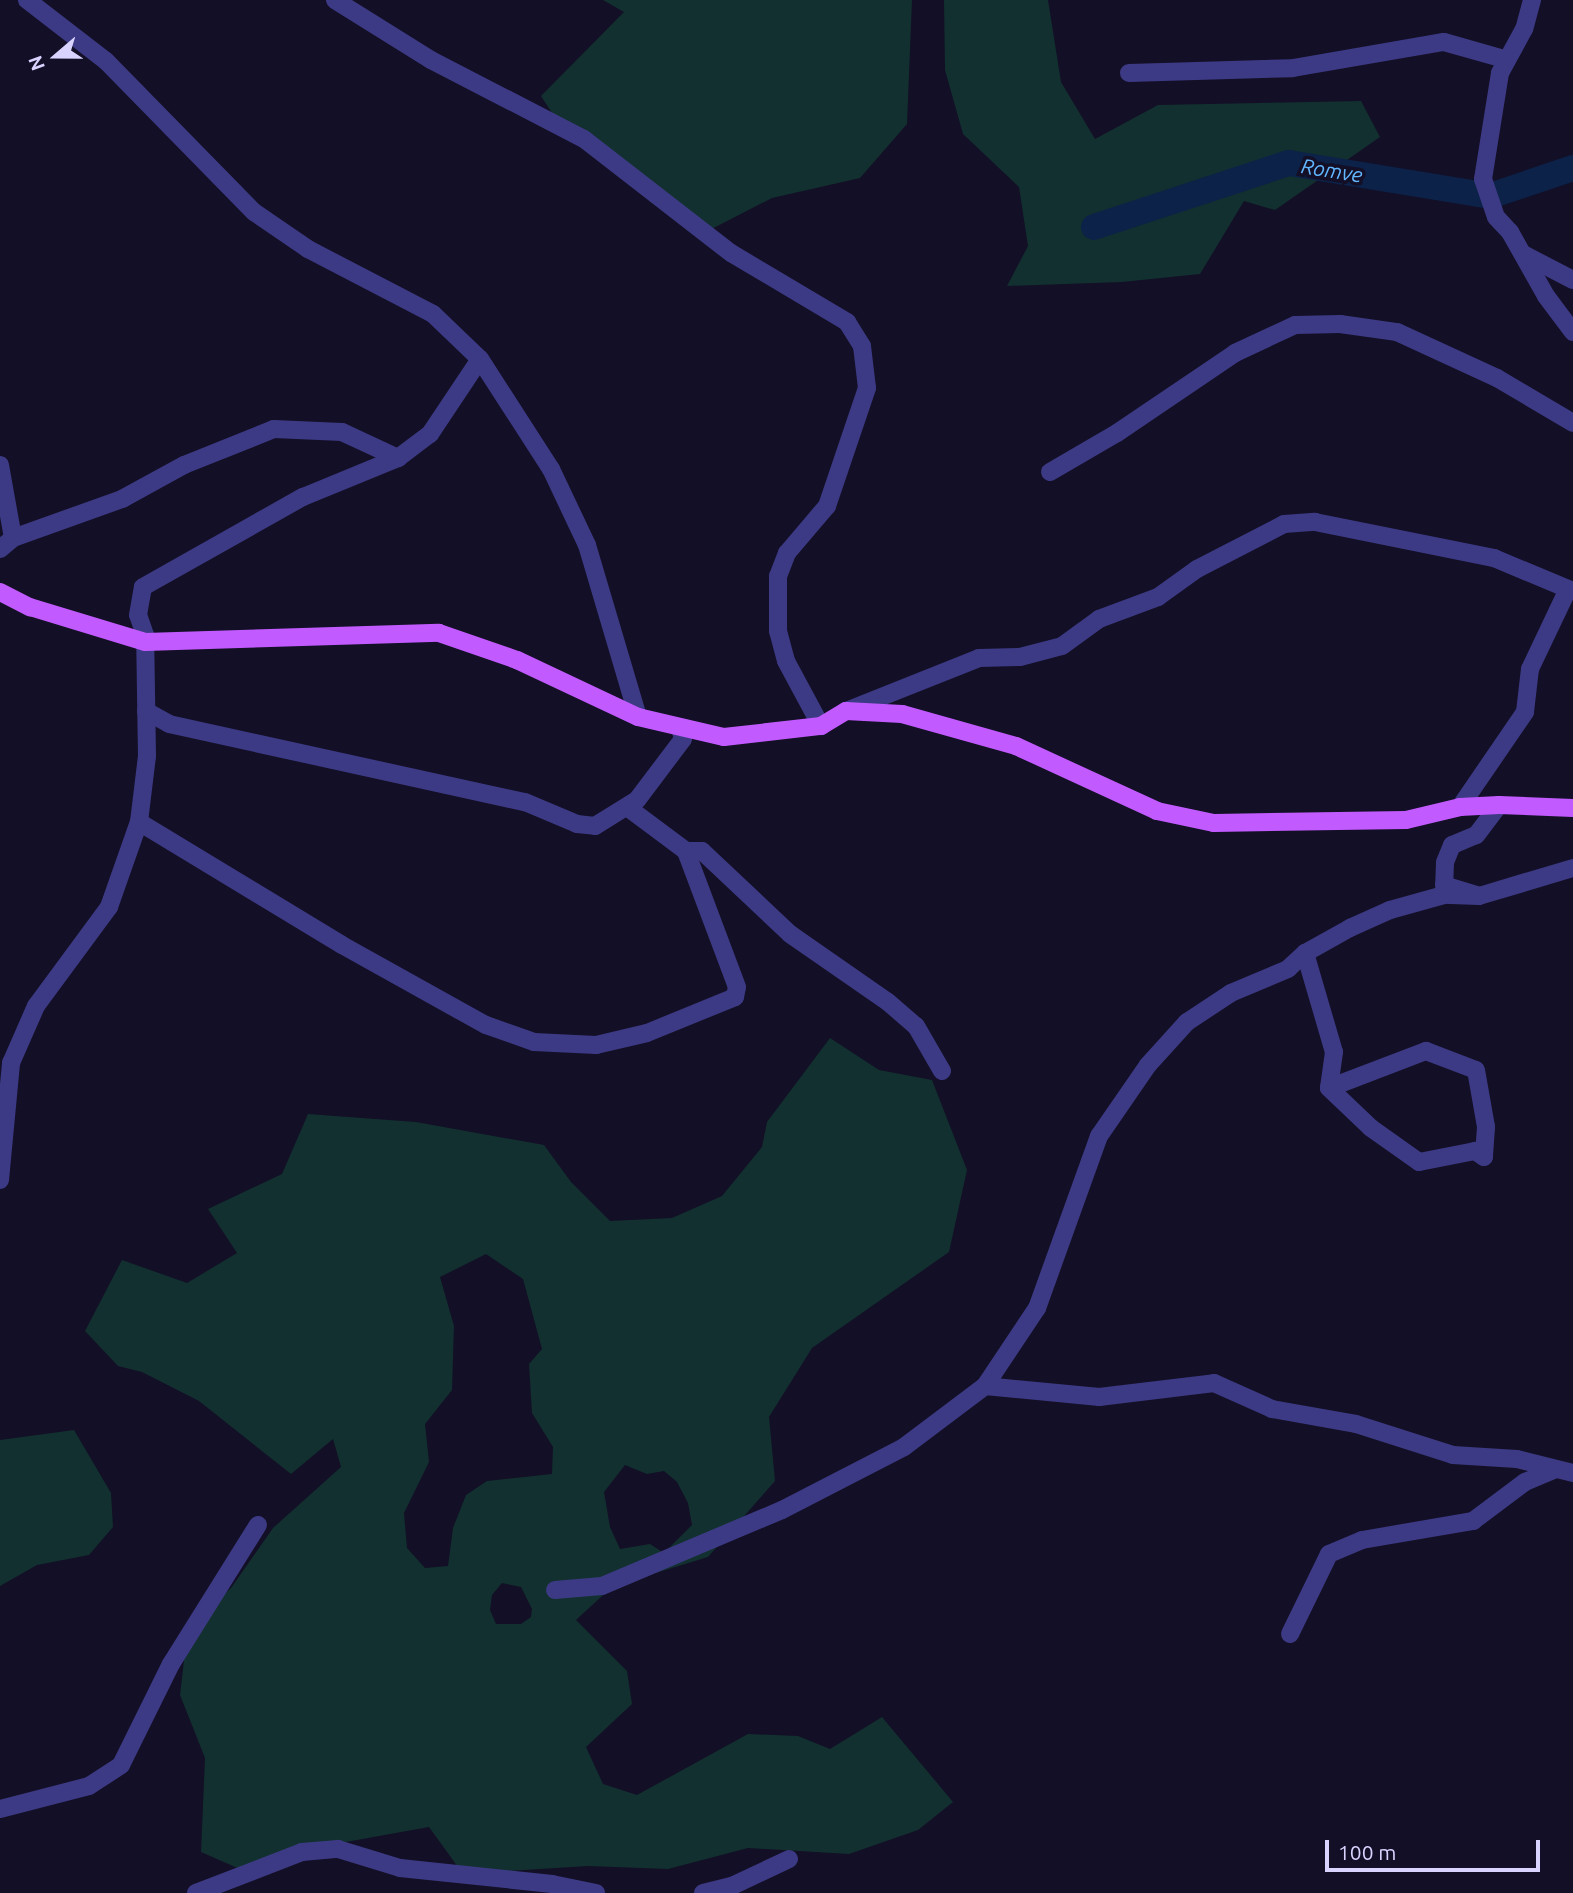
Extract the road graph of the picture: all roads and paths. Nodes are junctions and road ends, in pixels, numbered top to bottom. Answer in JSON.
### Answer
{"nodes":[{"id":1,"x":27,"y":0,"type":"edge"},
{"id":2,"x":335,"y":0,"type":"edge"},
{"id":3,"x":1532,"y":0,"type":"edge"},
{"id":4,"x":1504,"y":59,"type":"junction"},
{"id":5,"x":1129,"y":73,"type":"dead end"},
{"id":6,"x":1525,"y":255,"type":"junction"},
{"id":7,"x":1573,"y":280,"type":"edge"},
{"id":8,"x":1573,"y":332,"type":"edge"},
{"id":9,"x":480,"y":359,"type":"junction"},
{"id":10,"x":1573,"y":423,"type":"edge"},
{"id":11,"x":398,"y":458,"type":"junction"},
{"id":12,"x":0,"y":465,"type":"edge"},
{"id":13,"x":1050,"y":472,"type":"dead end"},
{"id":14,"x":6,"y":543,"type":"edge"},
{"id":15,"x":1570,"y":591,"type":"edge"},
{"id":16,"x":0,"y":592,"type":"edge"},
{"id":17,"x":145,"y":642,"type":"junction"},
{"id":18,"x":146,"y":711,"type":"junction"},
{"id":19,"x":846,"y":711,"type":"junction"},
{"id":20,"x":638,"y":717,"type":"junction"},
{"id":21,"x":821,"y":726,"type":"junction"},
{"id":22,"x":680,"y":728,"type":"junction"},
{"id":23,"x":1499,"y":805,"type":"junction"},
{"id":24,"x":627,"y":807,"type":"junction"},
{"id":25,"x":1460,"y":807,"type":"junction"},
{"id":26,"x":1573,"y":808,"type":"edge"},
{"id":27,"x":139,"y":822,"type":"junction"},
{"id":28,"x":686,"y":851,"type":"junction"},
{"id":29,"x":1573,"y":868,"type":"edge"},
{"id":30,"x":1479,"y":896,"type":"junction"},
{"id":31,"x":1305,"y":953,"type":"junction"},
{"id":32,"x":942,"y":1071,"type":"dead end"},
{"id":33,"x":1329,"y":1088,"type":"junction"},
{"id":34,"x":0,"y":1180,"type":"edge"},
{"id":35,"x":985,"y":1386,"type":"junction"},
{"id":36,"x":1564,"y":1471,"type":"edge"},
{"id":37,"x":258,"y":1524,"type":"dead end"},
{"id":38,"x":555,"y":1590,"type":"dead end"},
{"id":39,"x":1290,"y":1634,"type":"dead end"},
{"id":40,"x":0,"y":1809,"type":"edge"},
{"id":41,"x":789,"y":1859,"type":"dead end"},
{"id":42,"x":196,"y":1893,"type":"edge"},
{"id":43,"x":596,"y":1893,"type":"edge"},
{"id":44,"x":703,"y":1893,"type":"edge"}],
"edges":[{"from":1,"to":9,"type":"street"},
{"from":2,"to":21,"type":"street"},
{"from":3,"to":4,"type":"street"},
{"from":4,"to":5,"type":"street"},
{"from":4,"to":6,"type":"street"},
{"from":6,"to":7,"type":"street"},
{"from":6,"to":8,"type":"street"},
{"from":9,"to":11,"type":"street"},
{"from":9,"to":20,"type":"street"},
{"from":10,"to":13,"type":"street"},
{"from":11,"to":14,"type":"street"},
{"from":11,"to":17,"type":"street"},
{"from":12,"to":14,"type":"street"},
{"from":15,"to":19,"type":"street"},
{"from":15,"to":25,"type":"street"},
{"from":16,"to":17,"type":"main road"},
{"from":17,"to":18,"type":"street"},
{"from":17,"to":20,"type":"main road"},
{"from":18,"to":24,"type":"street"},
{"from":18,"to":27,"type":"street"},
{"from":19,"to":21,"type":"main road"},
{"from":19,"to":25,"type":"main road"},
{"from":20,"to":22,"type":"main road"},
{"from":21,"to":22,"type":"main road"},
{"from":22,"to":24,"type":"street"},
{"from":23,"to":25,"type":"main road"},
{"from":23,"to":26,"type":"main road"},
{"from":23,"to":30,"type":"street"},
{"from":24,"to":28,"type":"street"},
{"from":27,"to":28,"type":"street"},
{"from":27,"to":34,"type":"street"},
{"from":28,"to":32,"type":"street"},
{"from":29,"to":30,"type":"street"},
{"from":30,"to":31,"type":"street"},
{"from":31,"to":33,"type":"street"},
{"from":31,"to":35,"type":"street"},
{"from":33,"to":33,"type":"street"},
{"from":35,"to":36,"type":"street"},
{"from":35,"to":38,"type":"street"},
{"from":36,"to":39,"type":"street"},
{"from":37,"to":40,"type":"street"},
{"from":41,"to":44,"type":"street"},
{"from":42,"to":43,"type":"street"}]}
